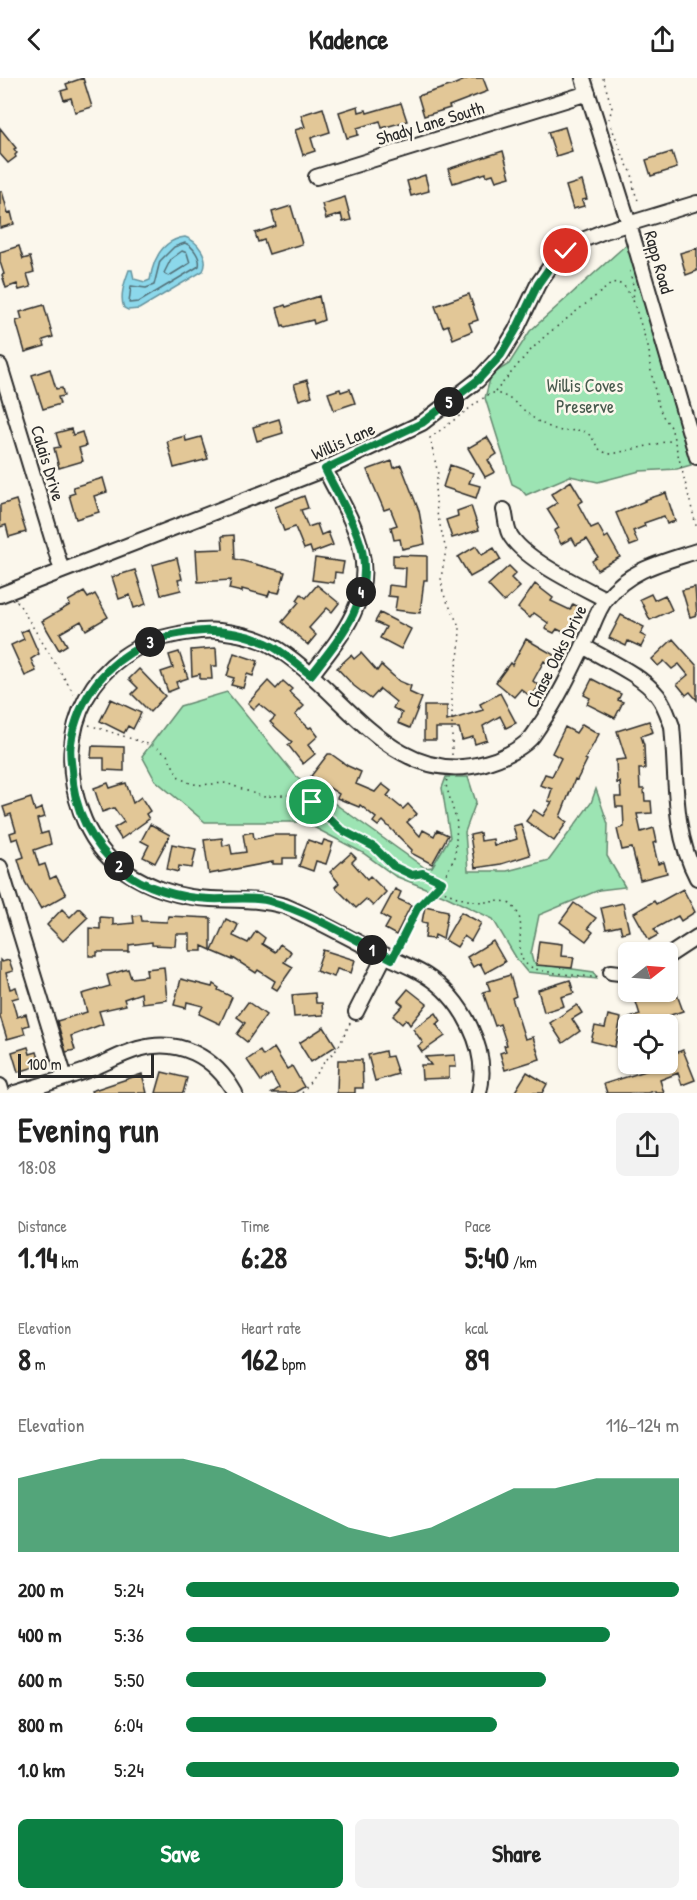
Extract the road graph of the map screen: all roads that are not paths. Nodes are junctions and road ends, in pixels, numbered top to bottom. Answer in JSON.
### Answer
{"nodes":[{"id":1,"x":583,"y":78,"type":"edge"},
{"id":2,"x":588,"y":93,"type":"junction"},
{"id":3,"x":316,"y":177,"type":"dead end"},
{"id":4,"x":697,"y":203,"type":"edge"},
{"id":5,"x":629,"y":224,"type":"junction"},
{"id":6,"x":0,"y":366,"type":"edge"},
{"id":7,"x":693,"y":424,"type":"edge"},
{"id":8,"x":697,"y":457,"type":"edge"},
{"id":9,"x":325,"y":469,"type":"junction"},
{"id":10,"x":504,"y":510,"type":"dead end"},
{"id":11,"x":697,"y":551,"type":"edge"},
{"id":12,"x":62,"y":571,"type":"junction"},
{"id":13,"x":0,"y":595,"type":"edge"},
{"id":14,"x":605,"y":599,"type":"junction"},
{"id":15,"x":583,"y":646,"type":"junction"},
{"id":16,"x":311,"y":675,"type":"junction"},
{"id":17,"x":0,"y":867,"type":"edge"},
{"id":18,"x":697,"y":878,"type":"edge"},
{"id":19,"x":697,"y":937,"type":"edge"},
{"id":20,"x":678,"y":949,"type":"edge"},
{"id":21,"x":388,"y":957,"type":"junction"},
{"id":22,"x":611,"y":972,"type":"road end"},
{"id":23,"x":618,"y":973,"type":"edge"},
{"id":24,"x":356,"y":1012,"type":"road end"},
{"id":25,"x":65,"y":1078,"type":"junction"},
{"id":26,"x":0,"y":1086,"type":"edge"},
{"id":27,"x":2,"y":1093,"type":"edge"},
{"id":28,"x":15,"y":1093,"type":"edge"},
{"id":29,"x":235,"y":1093,"type":"edge"},
{"id":30,"x":480,"y":1093,"type":"edge"}],
"edges":[{"from":1,"to":2,"type":"street","name":"Rapp Road"},
{"from":2,"to":3,"type":"street","name":"Shady Lane South"},
{"from":2,"to":5,"type":"street","name":"Rapp Road"},
{"from":4,"to":5,"type":"street","name":"Willis Lane"},
{"from":5,"to":7,"type":"street","name":"Rapp Road"},
{"from":5,"to":9,"type":"street","name":"Willis Lane"},
{"from":6,"to":12,"type":"street","name":"Calais Drive"},
{"from":7,"to":8,"type":"street","name":"Rapp Road"},
{"from":9,"to":12,"type":"street","name":"Willis Lane"},
{"from":9,"to":16,"type":"street"},
{"from":10,"to":14,"type":"street"},
{"from":11,"to":14,"type":"street","name":"Chase Oaks Drive"},
{"from":12,"to":13,"type":"street","name":"Willis Lane"},
{"from":14,"to":15,"type":"street","name":"Chase Oaks Drive"},
{"from":15,"to":16,"type":"street","name":"Chase Oaks Drive"},
{"from":15,"to":18,"type":"street"},
{"from":16,"to":21,"type":"street","name":"Chase Oaks Drive"},
{"from":17,"to":25,"type":"street"},
{"from":19,"to":20,"type":"street"},
{"from":21,"to":24,"type":"street"},
{"from":21,"to":30,"type":"street","name":"Chase Oaks Drive"},
{"from":22,"to":23,"type":"street"},
{"from":25,"to":28,"type":"street"},
{"from":25,"to":29,"type":"street"},
{"from":26,"to":27,"type":"street"}]}
